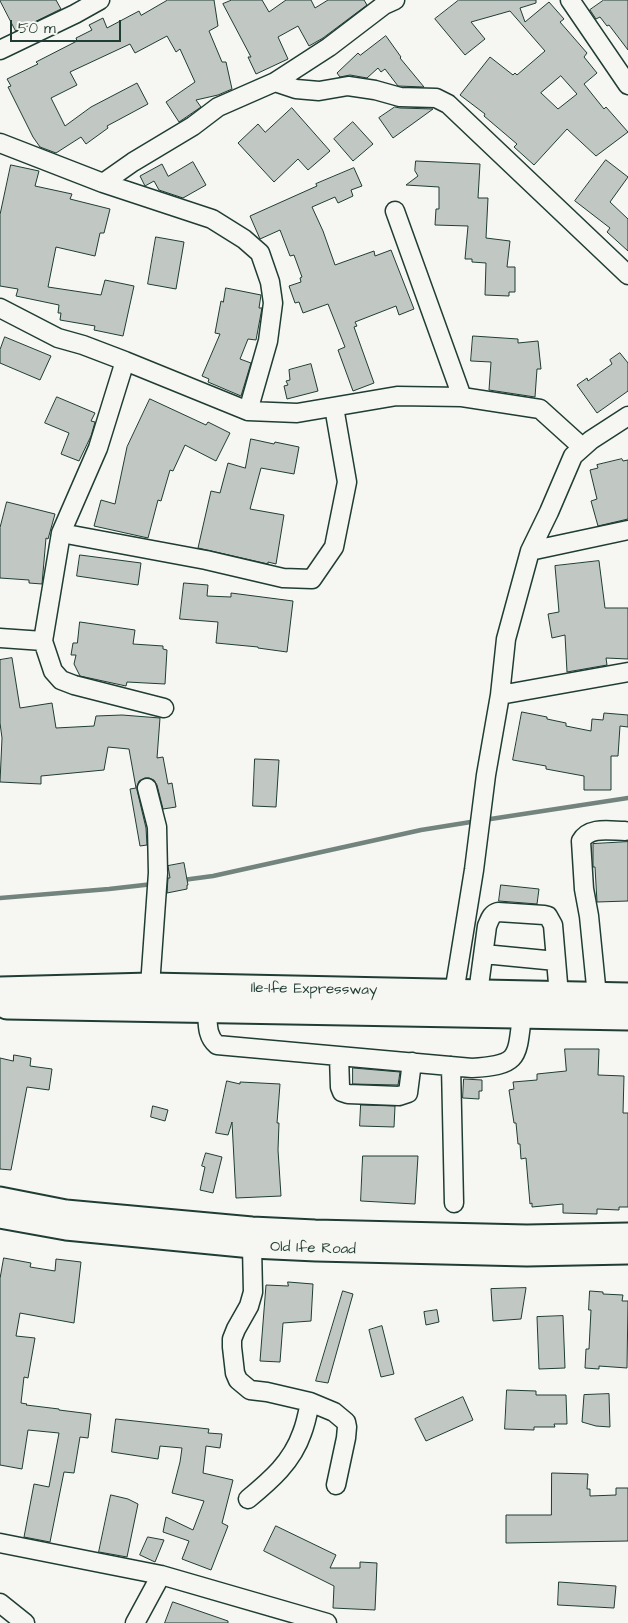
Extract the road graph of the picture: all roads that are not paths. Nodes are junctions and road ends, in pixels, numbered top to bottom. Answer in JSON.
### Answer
{"nodes":[{"id":1,"x":100,"y":0,"type":"edge"},
{"id":2,"x":395,"y":0,"type":"edge"},
{"id":3,"x":570,"y":0,"type":"edge"},
{"id":4,"x":0,"y":50,"type":"edge"},
{"id":5,"x":626,"y":77,"type":"edge"},
{"id":6,"x":275,"y":82,"type":"junction"},
{"id":7,"x":0,"y":143,"type":"edge"},
{"id":8,"x":103,"y":183,"type":"junction"},
{"id":9,"x":396,"y":211,"type":"dead end"},
{"id":10,"x":628,"y":275,"type":"edge"},
{"id":11,"x":0,"y":308,"type":"edge"},
{"id":12,"x":125,"y":361,"type":"junction"},
{"id":13,"x":462,"y":397,"type":"junction"},
{"id":14,"x":334,"y":407,"type":"junction"},
{"id":15,"x":248,"y":410,"type":"junction"},
{"id":16,"x":628,"y":416,"type":"edge"},
{"id":17,"x":582,"y":447,"type":"junction"},
{"id":18,"x":628,"y":530,"type":"edge"},
{"id":19,"x":61,"y":532,"type":"junction"},
{"id":20,"x":530,"y":551,"type":"junction"},
{"id":21,"x":0,"y":638,"type":"edge"},
{"id":22,"x":44,"y":640,"type":"junction"},
{"id":23,"x":628,"y":672,"type":"edge"},
{"id":24,"x":500,"y":695,"type":"junction"},
{"id":25,"x":164,"y":708,"type":"dead end"},
{"id":26,"x":148,"y":788,"type":"dead end"},
{"id":27,"x":626,"y":831,"type":"dead end"},
{"id":28,"x":484,"y":954,"type":"junction"},
{"id":29,"x":556,"y":961,"type":"junction"},
{"id":30,"x":150,"y":986,"type":"junction"},
{"id":31,"x":0,"y":990,"type":"edge"},
{"id":32,"x":466,"y":993,"type":"junction"},
{"id":33,"x":559,"y":995,"type":"junction"},
{"id":34,"x":597,"y":996,"type":"junction"},
{"id":35,"x":628,"y":996,"type":"edge"},
{"id":36,"x":0,"y":1006,"type":"edge"},
{"id":37,"x":207,"y":1010,"type":"junction"},
{"id":38,"x":522,"y":1015,"type":"junction"},
{"id":39,"x":628,"y":1017,"type":"edge"},
{"id":40,"x":339,"y":1056,"type":"junction"},
{"id":41,"x":412,"y":1062,"type":"junction"},
{"id":42,"x":451,"y":1066,"type":"junction"},
{"id":43,"x":0,"y":1198,"type":"edge"},
{"id":44,"x":454,"y":1203,"type":"dead end"},
{"id":45,"x":0,"y":1217,"type":"edge"},
{"id":46,"x":628,"y":1234,"type":"edge"},
{"id":47,"x":527,"y":1246,"type":"junction"},
{"id":48,"x":252,"y":1247,"type":"junction"},
{"id":49,"x":628,"y":1253,"type":"edge"},
{"id":50,"x":310,"y":1402,"type":"junction"},
{"id":51,"x":336,"y":1485,"type":"dead end"},
{"id":52,"x":248,"y":1499,"type":"dead end"},
{"id":53,"x":0,"y":1543,"type":"edge"},
{"id":54,"x":161,"y":1575,"type":"junction"},
{"id":55,"x":0,"y":1603,"type":"edge"},
{"id":56,"x":25,"y":1623,"type":"edge"},
{"id":57,"x":135,"y":1623,"type":"edge"},
{"id":58,"x":327,"y":1623,"type":"edge"}],
"edges":[{"from":1,"to":4,"type":"street"},
{"from":2,"to":6,"type":"street"},
{"from":3,"to":5,"type":"street"},
{"from":6,"to":8,"type":"street"},
{"from":6,"to":10,"type":"street"},
{"from":7,"to":8,"type":"street"},
{"from":8,"to":15,"type":"street"},
{"from":9,"to":13,"type":"street"},
{"from":11,"to":12,"type":"street"},
{"from":12,"to":15,"type":"street"},
{"from":12,"to":19,"type":"street"},
{"from":13,"to":14,"type":"street"},
{"from":13,"to":17,"type":"street"},
{"from":14,"to":15,"type":"street"},
{"from":14,"to":19,"type":"street"},
{"from":16,"to":17,"type":"street"},
{"from":17,"to":20,"type":"street"},
{"from":18,"to":20,"type":"street"},
{"from":19,"to":22,"type":"street"},
{"from":20,"to":24,"type":"street"},
{"from":21,"to":22,"type":"street"},
{"from":22,"to":25,"type":"street"},
{"from":23,"to":24,"type":"street"},
{"from":24,"to":32,"type":"street"},
{"from":26,"to":30,"type":"street"},
{"from":27,"to":34,"type":"street"},
{"from":28,"to":29,"type":"street"},
{"from":28,"to":29,"type":"street"},
{"from":28,"to":32,"type":"street"},
{"from":29,"to":33,"type":"street"},
{"from":30,"to":31,"type":"highway","name":"Ile-Ife Expressway"},
{"from":30,"to":32,"type":"highway","name":"Ile-Ife Expressway"},
{"from":32,"to":33,"type":"highway","name":"Ile-Ife Expressway"},
{"from":33,"to":34,"type":"highway","name":"Ile-Ife Expressway"},
{"from":34,"to":35,"type":"highway","name":"Ile-Ife Expressway"},
{"from":36,"to":37,"type":"highway","name":"Ile-Ife Expressway"},
{"from":37,"to":38,"type":"highway","name":"Ile-Ife Expressway"},
{"from":37,"to":40,"type":"street"},
{"from":38,"to":39,"type":"highway","name":"Ile-Ife Expressway"},
{"from":38,"to":42,"type":"street"},
{"from":40,"to":41,"type":"street"},
{"from":40,"to":41,"type":"street"},
{"from":41,"to":42,"type":"street"},
{"from":42,"to":44,"type":"street"},
{"from":43,"to":47,"type":"main road","name":"Old Ife Road"},
{"from":45,"to":48,"type":"main road","name":"Old Ife Road"},
{"from":46,"to":47,"type":"main road","name":"Old Ife Road"},
{"from":47,"to":48,"type":"main road","name":"Old Ife Road"},
{"from":47,"to":49,"type":"main road","name":"Old Ife Road"},
{"from":48,"to":50,"type":"street"},
{"from":50,"to":51,"type":"street"},
{"from":50,"to":52,"type":"street"},
{"from":53,"to":54,"type":"street"},
{"from":54,"to":57,"type":"street"},
{"from":54,"to":58,"type":"street"},
{"from":55,"to":56,"type":"street"}]}
